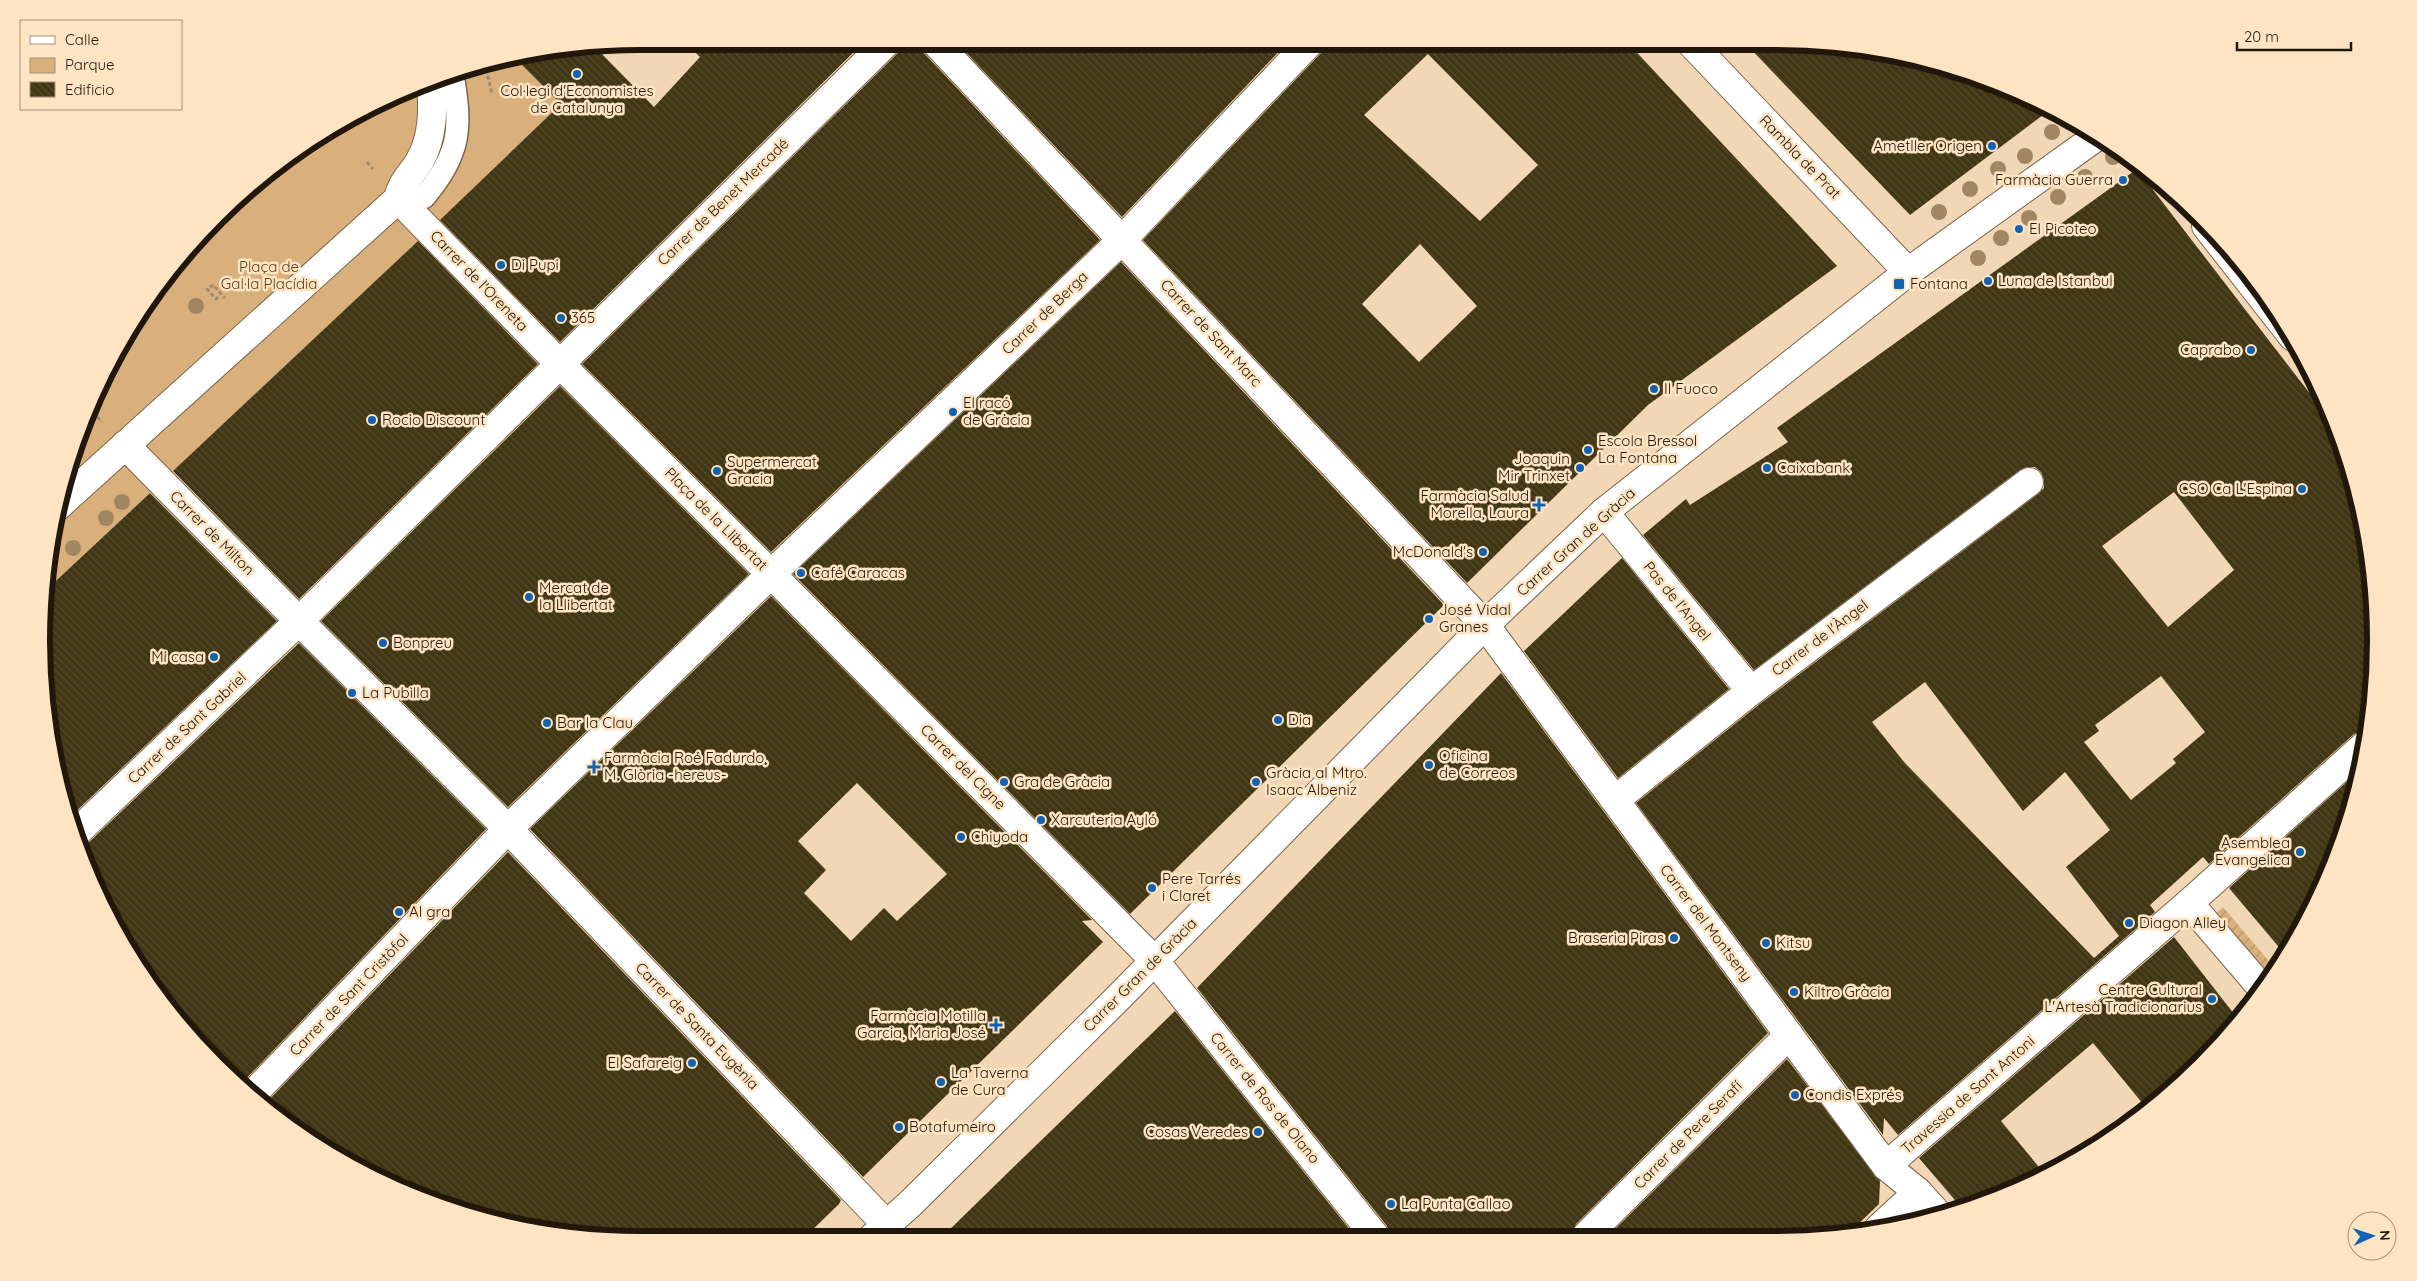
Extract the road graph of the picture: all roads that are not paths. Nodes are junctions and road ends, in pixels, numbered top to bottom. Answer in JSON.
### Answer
{"nodes":[{"id":1,"x":879,"y":50,"type":"edge"},
{"id":2,"x":943,"y":50,"type":"edge"},
{"id":3,"x":1302,"y":50,"type":"edge"},
{"id":4,"x":1698,"y":50,"type":"edge"},
{"id":5,"x":454,"y":80,"type":"edge"},
{"id":6,"x":431,"y":89,"type":"edge"},
{"id":7,"x":2091,"y":141,"type":"edge"},
{"id":8,"x":411,"y":198,"type":"junction"},
{"id":9,"x":1123,"y":239,"type":"junction"},
{"id":10,"x":1908,"y":272,"type":"junction"},
{"id":11,"x":559,"y":363,"type":"junction"},
{"id":12,"x":125,"y":445,"type":"junction"},
{"id":13,"x":2029,"y":482,"type":"dead end"},
{"id":14,"x":68,"y":497,"type":"edge"},
{"id":15,"x":1604,"y":512,"type":"junction"},
{"id":16,"x":771,"y":574,"type":"junction"},
{"id":17,"x":299,"y":621,"type":"junction"},
{"id":18,"x":1486,"y":625,"type":"junction"},
{"id":19,"x":1751,"y":690,"type":"junction"},
{"id":20,"x":2357,"y":753,"type":"edge"},
{"id":21,"x":1615,"y":800,"type":"junction"},
{"id":22,"x":81,"y":829,"type":"edge"},
{"id":23,"x":508,"y":829,"type":"junction"},
{"id":24,"x":2188,"y":903,"type":"junction"},
{"id":25,"x":1155,"y":961,"type":"junction"},
{"id":26,"x":2257,"y":983,"type":"edge"},
{"id":27,"x":1789,"y":1035,"type":"junction"},
{"id":28,"x":258,"y":1090,"type":"edge"},
{"id":29,"x":1886,"y":1166,"type":"junction"},
{"id":30,"x":1918,"y":1192,"type":"junction"},
{"id":31,"x":1934,"y":1210,"type":"edge"},
{"id":32,"x":1887,"y":1221,"type":"edge"},
{"id":33,"x":879,"y":1231,"type":"edge"},
{"id":34,"x":1371,"y":1231,"type":"edge"},
{"id":35,"x":1591,"y":1231,"type":"edge"}],
"edges":[{"from":1,"to":11,"type":"street","name":"Carrer de Benet Mercadé"},
{"from":2,"to":9,"type":"street","name":"Carrer de Sant Marc"},
{"from":3,"to":9,"type":"street","name":"Carrer de Berga"},
{"from":4,"to":10,"type":"street","name":"Rambla de Prat"},
{"from":5,"to":8,"type":"lane"},
{"from":6,"to":8,"type":"street"},
{"from":7,"to":10,"type":"street","name":"Carrer Gran de Gràcia"},
{"from":8,"to":11,"type":"street","name":"Carrer de l'Oreneta"},
{"from":8,"to":12,"type":"street"},
{"from":9,"to":16,"type":"street","name":"Carrer de Berga"},
{"from":9,"to":18,"type":"street","name":"Carrer de Sant Marc"},
{"from":10,"to":15,"type":"street","name":"Carrer Gran de Gràcia"},
{"from":11,"to":16,"type":"street","name":"Plaça de la Llibertat"},
{"from":11,"to":17,"type":"street"},
{"from":12,"to":14,"type":"street"},
{"from":12,"to":17,"type":"street","name":"Carrer de Milton"},
{"from":13,"to":19,"type":"street","name":"Carrer de l'Àngel"},
{"from":15,"to":18,"type":"street","name":"Carrer Gran de Gràcia"},
{"from":15,"to":19,"type":"street","name":"Pas de l'Angel"},
{"from":16,"to":23,"type":"street","name":"Plaça de la Llibertat"},
{"from":16,"to":25,"type":"street","name":"Carrer del Cigne"},
{"from":17,"to":22,"type":"street","name":"Carrer de Sant Gabriel"},
{"from":17,"to":23,"type":"street"},
{"from":18,"to":21,"type":"street","name":"Carrer del Montseny"},
{"from":18,"to":25,"type":"street","name":"Carrer Gran de Gràcia"},
{"from":19,"to":21,"type":"street","name":"Carrer de l'Àngel"},
{"from":20,"to":24,"type":"street","name":"Travessia de Sant Antoni"},
{"from":21,"to":27,"type":"street","name":"Carrer del Montseny"},
{"from":23,"to":28,"type":"street","name":"Carrer de Sant Cristòfol"},
{"from":23,"to":33,"type":"street","name":"Carrer de Santa Eugènia"},
{"from":24,"to":26,"type":"street"},
{"from":24,"to":29,"type":"street","name":"Travessia de Sant Antoni"},
{"from":25,"to":33,"type":"street","name":"Carrer Gran de Gràcia"},
{"from":25,"to":34,"type":"street","name":"Carrer de Ros de Olano"},
{"from":27,"to":29,"type":"street","name":"Carrer del Montseny"},
{"from":27,"to":35,"type":"street","name":"Carrer de Pere Serafí"},
{"from":29,"to":30,"type":"street","name":"Carrer del Montseny"},
{"from":30,"to":31,"type":"street","name":"Carrer del Montseny"},
{"from":30,"to":32,"type":"street"}]}
